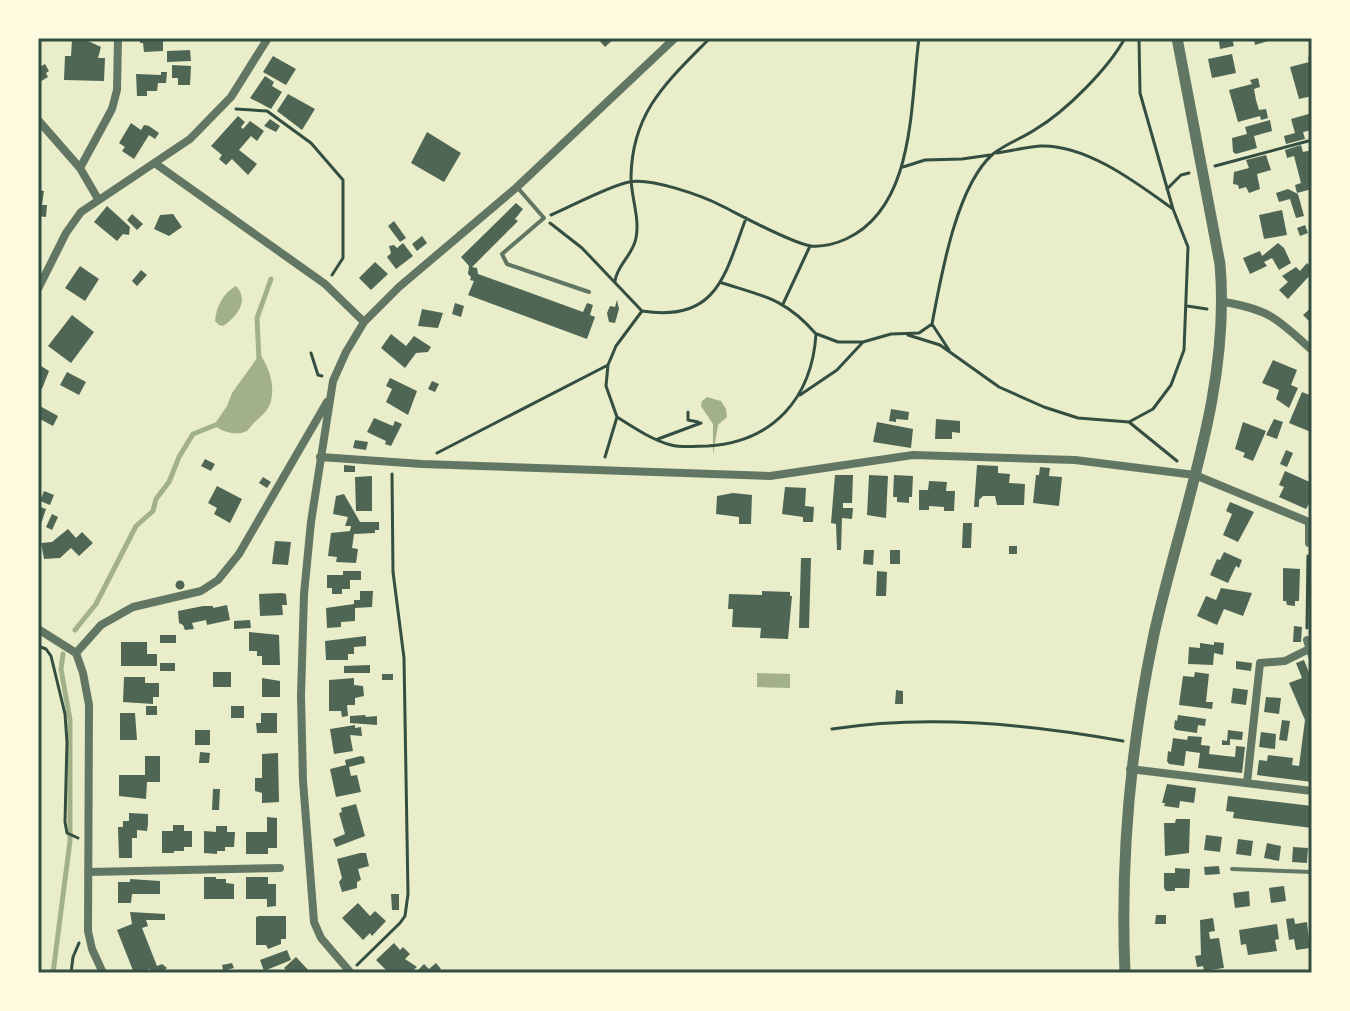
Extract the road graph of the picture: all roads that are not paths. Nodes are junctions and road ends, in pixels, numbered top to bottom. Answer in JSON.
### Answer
{"nodes":[{"id":1,"x":118,"y":38,"type":"edge"},
{"id":2,"x":268,"y":38,"type":"edge"},
{"id":3,"x":675,"y":38,"type":"edge"},
{"id":4,"x":1177,"y":38,"type":"edge"},
{"id":5,"x":38,"y":120,"type":"edge"},
{"id":6,"x":156,"y":164,"type":"junction"},
{"id":7,"x":80,"y":168,"type":"junction"},
{"id":8,"x":517,"y":187,"type":"junction"},
{"id":9,"x":98,"y":199,"type":"junction"},
{"id":10,"x":38,"y":289,"type":"edge"},
{"id":11,"x":589,"y":292,"type":"dead end"},
{"id":12,"x":1223,"y":306,"type":"junction"},
{"id":13,"x":364,"y":322,"type":"junction"},
{"id":14,"x":1312,"y":350,"type":"edge"},
{"id":15,"x":329,"y":397,"type":"junction"},
{"id":16,"x":320,"y":457,"type":"junction"},
{"id":17,"x":1195,"y":475,"type":"junction"},
{"id":18,"x":1309,"y":543,"type":"road end"},
{"id":19,"x":38,"y":629,"type":"edge"},
{"id":20,"x":1309,"y":648,"type":"edge"},
{"id":21,"x":76,"y":653,"type":"junction"},
{"id":22,"x":1130,"y":769,"type":"junction"},
{"id":23,"x":1247,"y":783,"type":"junction"},
{"id":24,"x":1312,"y":791,"type":"edge"},
{"id":25,"x":280,"y":868,"type":"dead end"},
{"id":26,"x":1232,"y":869,"type":"dead end"},
{"id":27,"x":88,"y":872,"type":"junction"},
{"id":28,"x":1312,"y":872,"type":"edge"},
{"id":29,"x":350,"y":972,"type":"edge"},
{"id":30,"x":103,"y":973,"type":"edge"},
{"id":31,"x":1125,"y":973,"type":"edge"}],
"edges":[{"from":1,"to":7,"type":"street"},
{"from":2,"to":6,"type":"street"},
{"from":3,"to":8,"type":"street"},
{"from":4,"to":12,"type":"street"},
{"from":5,"to":7,"type":"street"},
{"from":6,"to":9,"type":"street"},
{"from":6,"to":13,"type":"street"},
{"from":7,"to":9,"type":"street"},
{"from":8,"to":11,"type":"lane"},
{"from":8,"to":13,"type":"street"},
{"from":9,"to":10,"type":"street"},
{"from":12,"to":14,"type":"street"},
{"from":12,"to":17,"type":"street"},
{"from":13,"to":15,"type":"street"},
{"from":15,"to":16,"type":"street"},
{"from":15,"to":21,"type":"street"},
{"from":16,"to":17,"type":"street"},
{"from":16,"to":29,"type":"street"},
{"from":17,"to":18,"type":"street"},
{"from":17,"to":22,"type":"street"},
{"from":19,"to":21,"type":"street"},
{"from":20,"to":23,"type":"street"},
{"from":21,"to":27,"type":"street"},
{"from":22,"to":23,"type":"street"},
{"from":22,"to":31,"type":"street"},
{"from":23,"to":24,"type":"street"},
{"from":25,"to":27,"type":"street"},
{"from":26,"to":28,"type":"lane"},
{"from":27,"to":30,"type":"street"}]}
